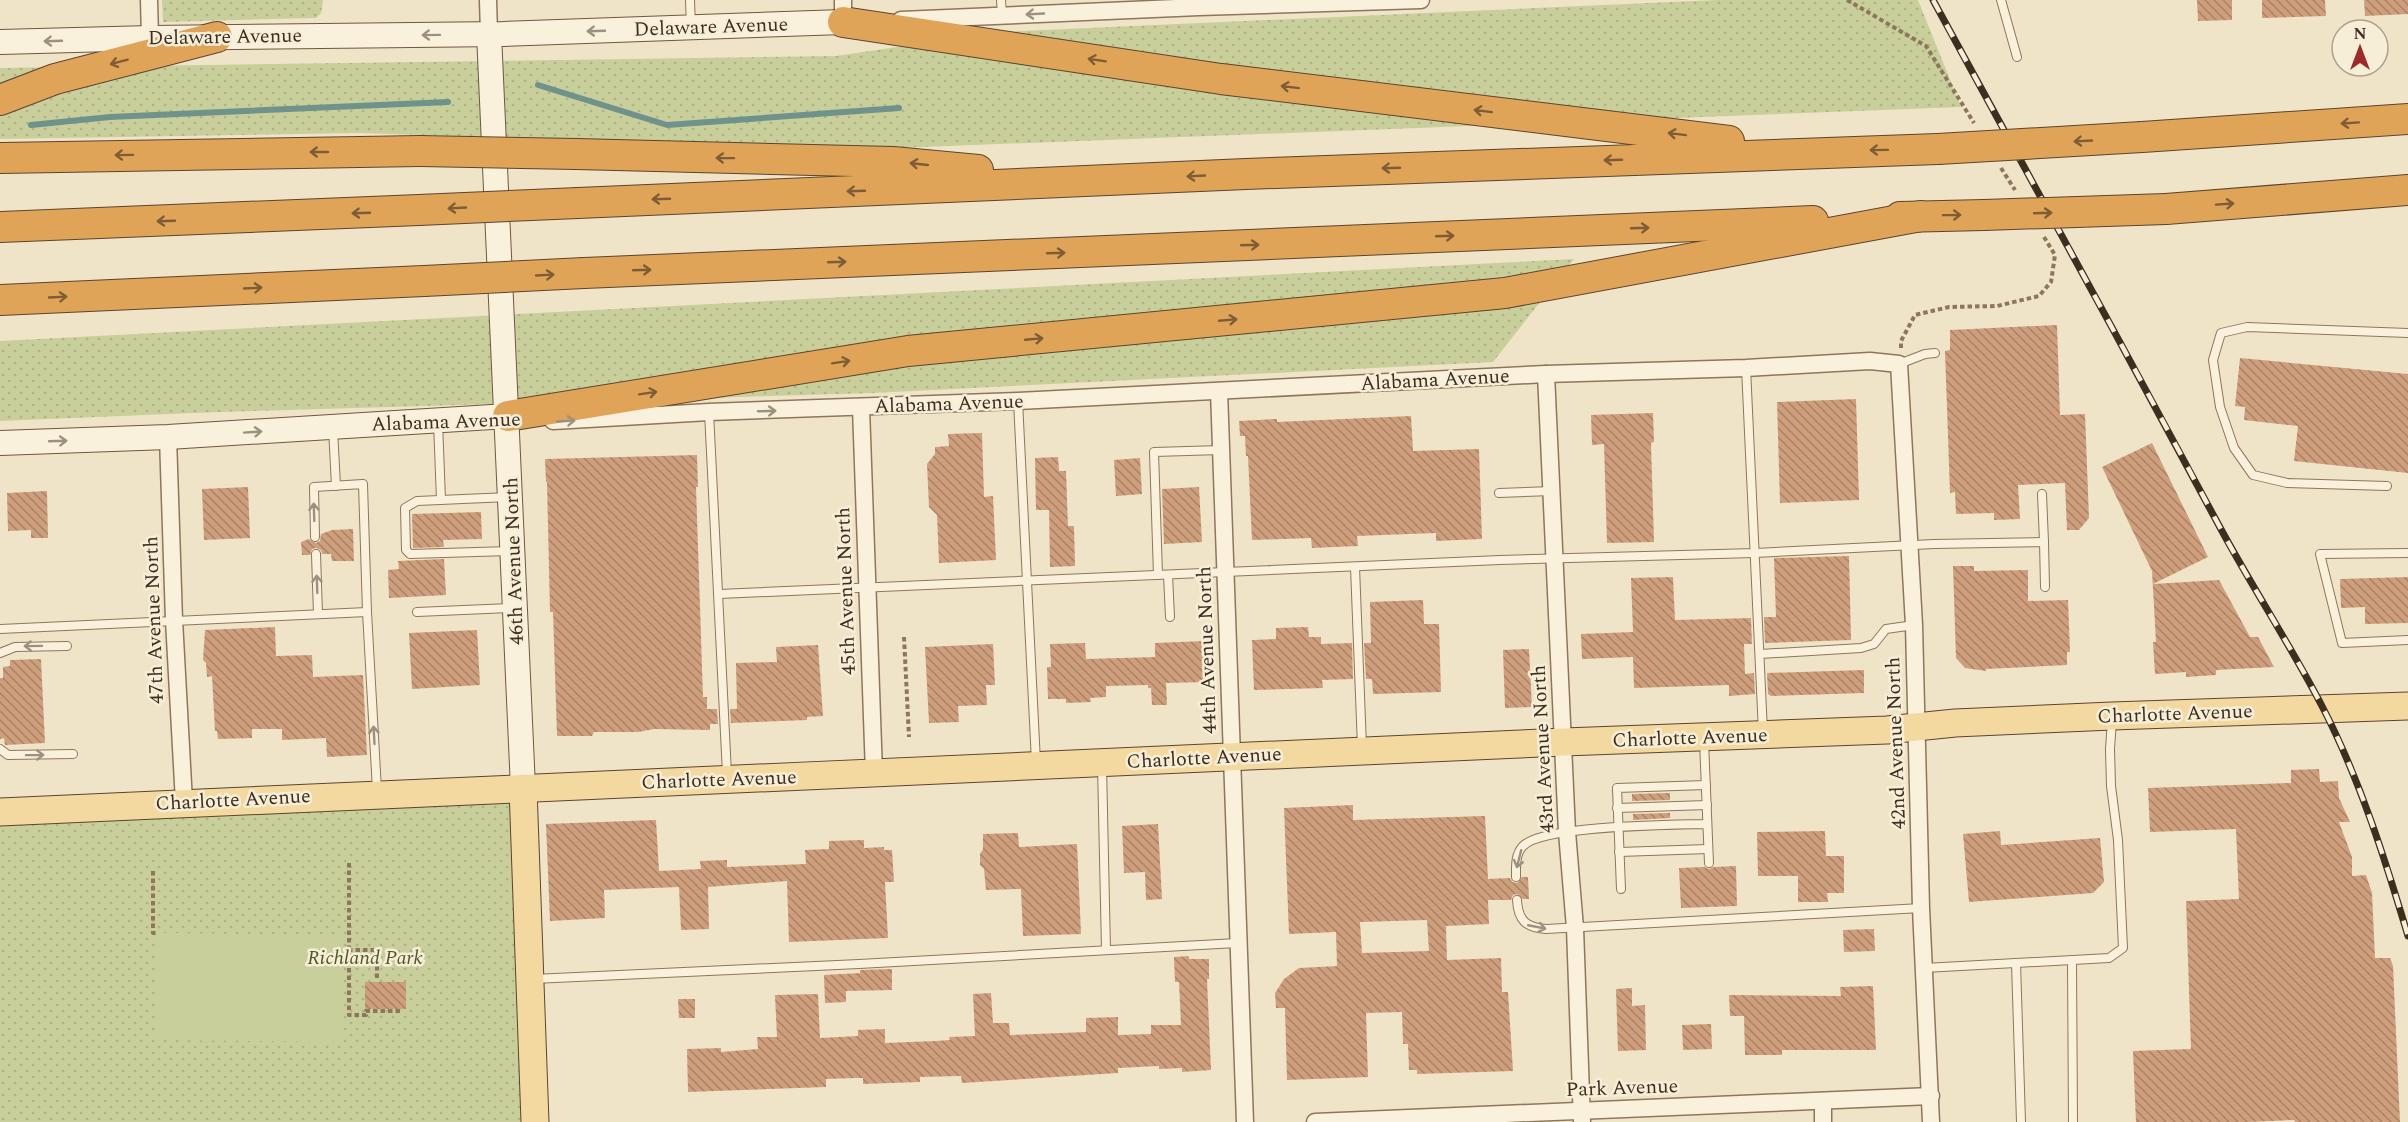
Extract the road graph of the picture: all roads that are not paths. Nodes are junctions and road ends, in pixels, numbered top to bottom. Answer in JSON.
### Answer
{"nodes":[{"id":1,"x":149,"y":0,"type":"edge"},
{"id":2,"x":488,"y":0,"type":"edge"},
{"id":3,"x":690,"y":0,"type":"edge"},
{"id":4,"x":1421,"y":0,"type":"edge"},
{"id":5,"x":2001,"y":0,"type":"edge"},
{"id":6,"x":1199,"y":3,"type":"edge"},
{"id":7,"x":1002,"y":8,"type":"edge"},
{"id":8,"x":843,"y":11,"type":"edge"},
{"id":9,"x":691,"y":28,"type":"junction"},
{"id":10,"x":489,"y":34,"type":"junction"},
{"id":11,"x":217,"y":37,"type":"junction"},
{"id":12,"x":150,"y":38,"type":"junction"},
{"id":13,"x":0,"y":42,"type":"edge"},
{"id":14,"x":2017,"y":57,"type":"dead end"},
{"id":15,"x":0,"y":100,"type":"edge"},
{"id":16,"x":2408,"y":119,"type":"edge"},
{"id":17,"x":1818,"y":152,"type":"junction"},
{"id":18,"x":0,"y":158,"type":"edge"},
{"id":19,"x":1082,"y":181,"type":"junction"},
{"id":20,"x":2408,"y":190,"type":"edge"},
{"id":21,"x":1921,"y":216,"type":"junction"},
{"id":22,"x":0,"y":227,"type":"edge"},
{"id":23,"x":0,"y":300,"type":"edge"},
{"id":24,"x":2408,"y":333,"type":"edge"},
{"id":25,"x":1935,"y":353,"type":"dead end"},
{"id":26,"x":1899,"y":364,"type":"junction"},
{"id":27,"x":1746,"y":368,"type":"junction"},
{"id":28,"x":1546,"y":374,"type":"junction"},
{"id":29,"x":1219,"y":391,"type":"junction"},
{"id":30,"x":1018,"y":401,"type":"junction"},
{"id":31,"x":861,"y":408,"type":"junction"},
{"id":32,"x":709,"y":412,"type":"junction"},
{"id":33,"x":508,"y":416,"type":"junction"},
{"id":34,"x":438,"y":420,"type":"junction"},
{"id":35,"x":333,"y":427,"type":"junction"},
{"id":36,"x":168,"y":437,"type":"junction"},
{"id":37,"x":0,"y":443,"type":"edge"},
{"id":38,"x":1221,"y":450,"type":"junction"},
{"id":39,"x":336,"y":486,"type":"junction"},
{"id":40,"x":2387,"y":486,"type":"dead end"},
{"id":41,"x":1552,"y":491,"type":"junction"},
{"id":42,"x":1499,"y":493,"type":"dead end"},
{"id":43,"x":2042,"y":494,"type":"dead end"},
{"id":44,"x":511,"y":497,"type":"junction"},
{"id":45,"x":441,"y":500,"type":"junction"},
{"id":46,"x":315,"y":537,"type":"dead end"},
{"id":47,"x":2044,"y":542,"type":"junction"},
{"id":48,"x":1910,"y":546,"type":"junction"},
{"id":49,"x":513,"y":551,"type":"junction"},
{"id":50,"x":2408,"y":553,"type":"edge"},
{"id":51,"x":1755,"y":554,"type":"junction"},
{"id":52,"x":316,"y":555,"type":"dead end"},
{"id":53,"x":1555,"y":559,"type":"junction"},
{"id":54,"x":1355,"y":567,"type":"junction"},
{"id":55,"x":1224,"y":572,"type":"junction"},
{"id":56,"x":1158,"y":575,"type":"junction"},
{"id":57,"x":1168,"y":575,"type":"junction"},
{"id":58,"x":1026,"y":581,"type":"junction"},
{"id":59,"x":867,"y":587,"type":"junction"},
{"id":60,"x":2045,"y":587,"type":"dead end"},
{"id":61,"x":719,"y":594,"type":"junction"},
{"id":62,"x":516,"y":608,"type":"junction"},
{"id":63,"x":367,"y":612,"type":"junction"},
{"id":64,"x":417,"y":612,"type":"dead end"},
{"id":65,"x":318,"y":614,"type":"junction"},
{"id":66,"x":1170,"y":617,"type":"dead end"},
{"id":67,"x":174,"y":620,"type":"junction"},
{"id":68,"x":1914,"y":625,"type":"junction"},
{"id":69,"x":0,"y":629,"type":"edge"},
{"id":70,"x":2408,"y":640,"type":"edge"},
{"id":71,"x":67,"y":646,"type":"dead end"},
{"id":72,"x":0,"y":653,"type":"edge"},
{"id":73,"x":1760,"y":654,"type":"junction"},
{"id":74,"x":2408,"y":706,"type":"edge"},
{"id":75,"x":2112,"y":716,"type":"junction"},
{"id":76,"x":1917,"y":726,"type":"junction"},
{"id":77,"x":1763,"y":735,"type":"junction"},
{"id":78,"x":1704,"y":737,"type":"junction"},
{"id":79,"x":1564,"y":742,"type":"junction"},
{"id":80,"x":0,"y":749,"type":"edge"},
{"id":81,"x":1362,"y":751,"type":"junction"},
{"id":82,"x":73,"y":754,"type":"dead end"},
{"id":83,"x":1232,"y":756,"type":"junction"},
{"id":84,"x":1102,"y":763,"type":"junction"},
{"id":85,"x":1036,"y":766,"type":"junction"},
{"id":86,"x":874,"y":773,"type":"junction"},
{"id":87,"x":728,"y":780,"type":"junction"},
{"id":88,"x":1706,"y":785,"type":"junction"},
{"id":89,"x":524,"y":788,"type":"junction"},
{"id":90,"x":378,"y":794,"type":"junction"},
{"id":91,"x":184,"y":802,"type":"junction"},
{"id":92,"x":1707,"y":805,"type":"junction"},
{"id":93,"x":1617,"y":808,"type":"junction"},
{"id":94,"x":0,"y":812,"type":"edge"},
{"id":95,"x":1707,"y":824,"type":"junction"},
{"id":96,"x":1618,"y":826,"type":"junction"},
{"id":97,"x":1567,"y":832,"type":"junction"},
{"id":98,"x":1708,"y":849,"type":"junction"},
{"id":99,"x":1620,"y":852,"type":"junction"},
{"id":100,"x":1709,"y":864,"type":"dead end"},
{"id":101,"x":1516,"y":878,"type":"dead end"},
{"id":102,"x":1621,"y":890,"type":"dead end"},
{"id":103,"x":1517,"y":900,"type":"dead end"},
{"id":104,"x":1921,"y":908,"type":"junction"},
{"id":105,"x":1575,"y":928,"type":"junction"},
{"id":106,"x":1237,"y":943,"type":"junction"},
{"id":107,"x":1106,"y":950,"type":"junction"},
{"id":108,"x":2072,"y":960,"type":"junction"},
{"id":109,"x":2016,"y":963,"type":"junction"},
{"id":110,"x":1924,"y":968,"type":"junction"},
{"id":111,"x":530,"y":979,"type":"junction"},
{"id":112,"x":1930,"y":1096,"type":"junction"},
{"id":113,"x":1823,"y":1101,"type":"junction"},
{"id":114,"x":1582,"y":1116,"type":"edge"},
{"id":115,"x":535,"y":1122,"type":"edge"},
{"id":116,"x":1245,"y":1122,"type":"edge"},
{"id":117,"x":1315,"y":1122,"type":"edge"},
{"id":118,"x":1823,"y":1122,"type":"edge"},
{"id":119,"x":1931,"y":1122,"type":"edge"},
{"id":120,"x":2021,"y":1122,"type":"edge"},
{"id":121,"x":2073,"y":1122,"type":"edge"}],
"edges":[{"from":1,"to":12,"type":"street"},
{"from":2,"to":10,"type":"street","name":"46th Avenue North"},
{"from":3,"to":9,"type":"lane"},
{"from":4,"to":6,"type":"street","name":"Delaware Avenue"},
{"from":5,"to":14,"type":"lane"},
{"from":6,"to":7,"type":"street","name":"Delaware Avenue","one_way":true},
{"from":7,"to":8,"type":"street","name":"Delaware Avenue"},
{"from":8,"to":9,"type":"main road","name":"Delaware Avenue"},
{"from":17,"to":8,"type":"highway","one_way":true},
{"from":9,"to":10,"type":"main road","name":"Delaware Avenue","one_way":true},
{"from":10,"to":11,"type":"main road","name":"Delaware Avenue","one_way":true},
{"from":10,"to":33,"type":"main road","name":"46th Avenue North"},
{"from":11,"to":12,"type":"main road","name":"Delaware Avenue"},
{"from":11,"to":15,"type":"highway","one_way":true},
{"from":12,"to":13,"type":"main road","name":"Delaware Avenue","one_way":true},
{"from":16,"to":17,"type":"highway","one_way":true,"bridge":true},
{"from":17,"to":19,"type":"highway","one_way":true},
{"from":19,"to":18,"type":"highway","one_way":true,"bridge":true},
{"from":19,"to":22,"type":"highway","one_way":true,"bridge":true},
{"from":21,"to":20,"type":"highway","one_way":true,"bridge":true},
{"from":23,"to":21,"type":"highway","one_way":true,"bridge":true},
{"from":33,"to":21,"type":"highway","one_way":true},
{"from":24,"to":40,"type":"lane"},
{"from":25,"to":26,"type":"lane"},
{"from":26,"to":27,"type":"street","name":"Alabama Avenue"},
{"from":26,"to":48,"type":"street","name":"42nd Avenue North"},
{"from":27,"to":28,"type":"street","name":"Alabama Avenue"},
{"from":27,"to":51,"type":"lane"},
{"from":28,"to":29,"type":"street","name":"Alabama Avenue"},
{"from":28,"to":41,"type":"street","name":"43rd Avenue North"},
{"from":29,"to":30,"type":"street","name":"Alabama Avenue"},
{"from":29,"to":38,"type":"street","name":"44th Avenue North"},
{"from":30,"to":31,"type":"street","name":"Alabama Avenue"},
{"from":30,"to":58,"type":"lane"},
{"from":32,"to":31,"type":"street","name":"Alabama Avenue","one_way":true},
{"from":31,"to":59,"type":"street","name":"45th Avenue North"},
{"from":33,"to":32,"type":"street","name":"Alabama Avenue","one_way":true},
{"from":32,"to":61,"type":"lane"},
{"from":33,"to":34,"type":"main road","name":"Alabama Avenue"},
{"from":33,"to":44,"type":"main road","name":"46th Avenue North"},
{"from":34,"to":35,"type":"main road","name":"Alabama Avenue"},
{"from":34,"to":45,"type":"lane"},
{"from":36,"to":35,"type":"main road","name":"Alabama Avenue","one_way":true},
{"from":35,"to":39,"type":"lane"},
{"from":37,"to":36,"type":"main road","name":"Alabama Avenue","one_way":true},
{"from":36,"to":67,"type":"street","name":"47th Avenue North"},
{"from":38,"to":55,"type":"street","name":"44th Avenue North"},
{"from":38,"to":56,"type":"lane"},
{"from":46,"to":39,"type":"lane","one_way":true},
{"from":39,"to":63,"type":"lane"},
{"from":41,"to":42,"type":"lane"},
{"from":41,"to":53,"type":"street","name":"43rd Avenue North"},
{"from":43,"to":47,"type":"lane"},
{"from":44,"to":45,"type":"lane"},
{"from":44,"to":49,"type":"main road","name":"46th Avenue North"},
{"from":45,"to":49,"type":"lane"},
{"from":47,"to":48,"type":"lane"},
{"from":47,"to":60,"type":"lane"},
{"from":48,"to":51,"type":"lane"},
{"from":48,"to":68,"type":"street","name":"42nd Avenue North"},
{"from":49,"to":62,"type":"main road","name":"46th Avenue North"},
{"from":50,"to":70,"type":"lane"},
{"from":51,"to":53,"type":"lane"},
{"from":51,"to":73,"type":"lane"},
{"from":65,"to":52,"type":"lane","one_way":true},
{"from":53,"to":54,"type":"lane"},
{"from":53,"to":79,"type":"street","name":"43rd Avenue North"},
{"from":54,"to":55,"type":"lane"},
{"from":54,"to":81,"type":"lane"},
{"from":55,"to":57,"type":"lane"},
{"from":55,"to":83,"type":"street","name":"44th Avenue North"},
{"from":56,"to":57,"type":"lane"},
{"from":56,"to":58,"type":"lane"},
{"from":57,"to":66,"type":"lane"},
{"from":58,"to":59,"type":"lane"},
{"from":58,"to":85,"type":"lane"},
{"from":59,"to":61,"type":"lane"},
{"from":59,"to":86,"type":"street","name":"45th Avenue North"},
{"from":61,"to":87,"type":"lane"},
{"from":62,"to":64,"type":"lane"},
{"from":62,"to":89,"type":"main road","name":"46th Avenue North"},
{"from":63,"to":65,"type":"lane"},
{"from":90,"to":63,"type":"lane","one_way":true},
{"from":65,"to":67,"type":"lane"},
{"from":67,"to":69,"type":"lane"},
{"from":67,"to":91,"type":"street","name":"47th Avenue North"},
{"from":68,"to":73,"type":"lane"},
{"from":68,"to":76,"type":"street","name":"42nd Avenue North"},
{"from":71,"to":72,"type":"lane","one_way":true},
{"from":73,"to":77,"type":"lane"},
{"from":74,"to":75,"type":"main road","name":"Charlotte Avenue"},
{"from":75,"to":76,"type":"main road","name":"Charlotte Avenue"},
{"from":75,"to":108,"type":"lane"},
{"from":76,"to":77,"type":"main road","name":"Charlotte Avenue"},
{"from":76,"to":104,"type":"street","name":"42nd Avenue North"},
{"from":77,"to":78,"type":"main road","name":"Charlotte Avenue"},
{"from":78,"to":79,"type":"main road","name":"Charlotte Avenue"},
{"from":78,"to":88,"type":"lane"},
{"from":79,"to":81,"type":"main road","name":"Charlotte Avenue"},
{"from":79,"to":97,"type":"street","name":"43rd Avenue North"},
{"from":80,"to":82,"type":"lane","one_way":true},
{"from":81,"to":83,"type":"main road","name":"Charlotte Avenue"},
{"from":83,"to":84,"type":"main road","name":"Charlotte Avenue"},
{"from":83,"to":106,"type":"street","name":"44th Avenue North"},
{"from":84,"to":85,"type":"main road","name":"Charlotte Avenue"},
{"from":84,"to":107,"type":"lane"},
{"from":85,"to":86,"type":"main road","name":"Charlotte Avenue"},
{"from":86,"to":87,"type":"main road","name":"Charlotte Avenue"},
{"from":87,"to":89,"type":"main road","name":"Charlotte Avenue"},
{"from":88,"to":92,"type":"lane"},
{"from":88,"to":93,"type":"lane"},
{"from":89,"to":90,"type":"main road","name":"Charlotte Avenue"},
{"from":89,"to":111,"type":"main road","name":"46th Avenue North"},
{"from":90,"to":91,"type":"main road","name":"Charlotte Avenue"},
{"from":91,"to":94,"type":"main road","name":"Charlotte Avenue"},
{"from":92,"to":93,"type":"lane"},
{"from":92,"to":95,"type":"lane"},
{"from":93,"to":96,"type":"lane"},
{"from":95,"to":96,"type":"lane"},
{"from":95,"to":98,"type":"lane"},
{"from":96,"to":97,"type":"lane"},
{"from":96,"to":99,"type":"lane"},
{"from":97,"to":101,"type":"lane","one_way":true},
{"from":97,"to":105,"type":"street","name":"43rd Avenue North"},
{"from":98,"to":99,"type":"lane"},
{"from":98,"to":100,"type":"lane"},
{"from":99,"to":102,"type":"lane"},
{"from":103,"to":105,"type":"lane","one_way":true},
{"from":104,"to":105,"type":"lane"},
{"from":104,"to":110,"type":"street","name":"42nd Avenue North"},
{"from":105,"to":114,"type":"street","name":"43rd Avenue North"},
{"from":106,"to":107,"type":"lane"},
{"from":106,"to":116,"type":"street","name":"44th Avenue North"},
{"from":107,"to":111,"type":"lane"},
{"from":108,"to":109,"type":"lane"},
{"from":108,"to":121,"type":"lane"},
{"from":109,"to":110,"type":"lane"},
{"from":109,"to":120,"type":"lane"},
{"from":110,"to":112,"type":"street","name":"42nd Avenue North"},
{"from":111,"to":115,"type":"main road","name":"46th Avenue North"},
{"from":112,"to":113,"type":"street","name":"Park Avenue"},
{"from":112,"to":119,"type":"street","name":"42nd Avenue North"},
{"from":113,"to":114,"type":"street","name":"Park Avenue"},
{"from":113,"to":118,"type":"street"},
{"from":114,"to":117,"type":"street","name":"Park Avenue"}]}
